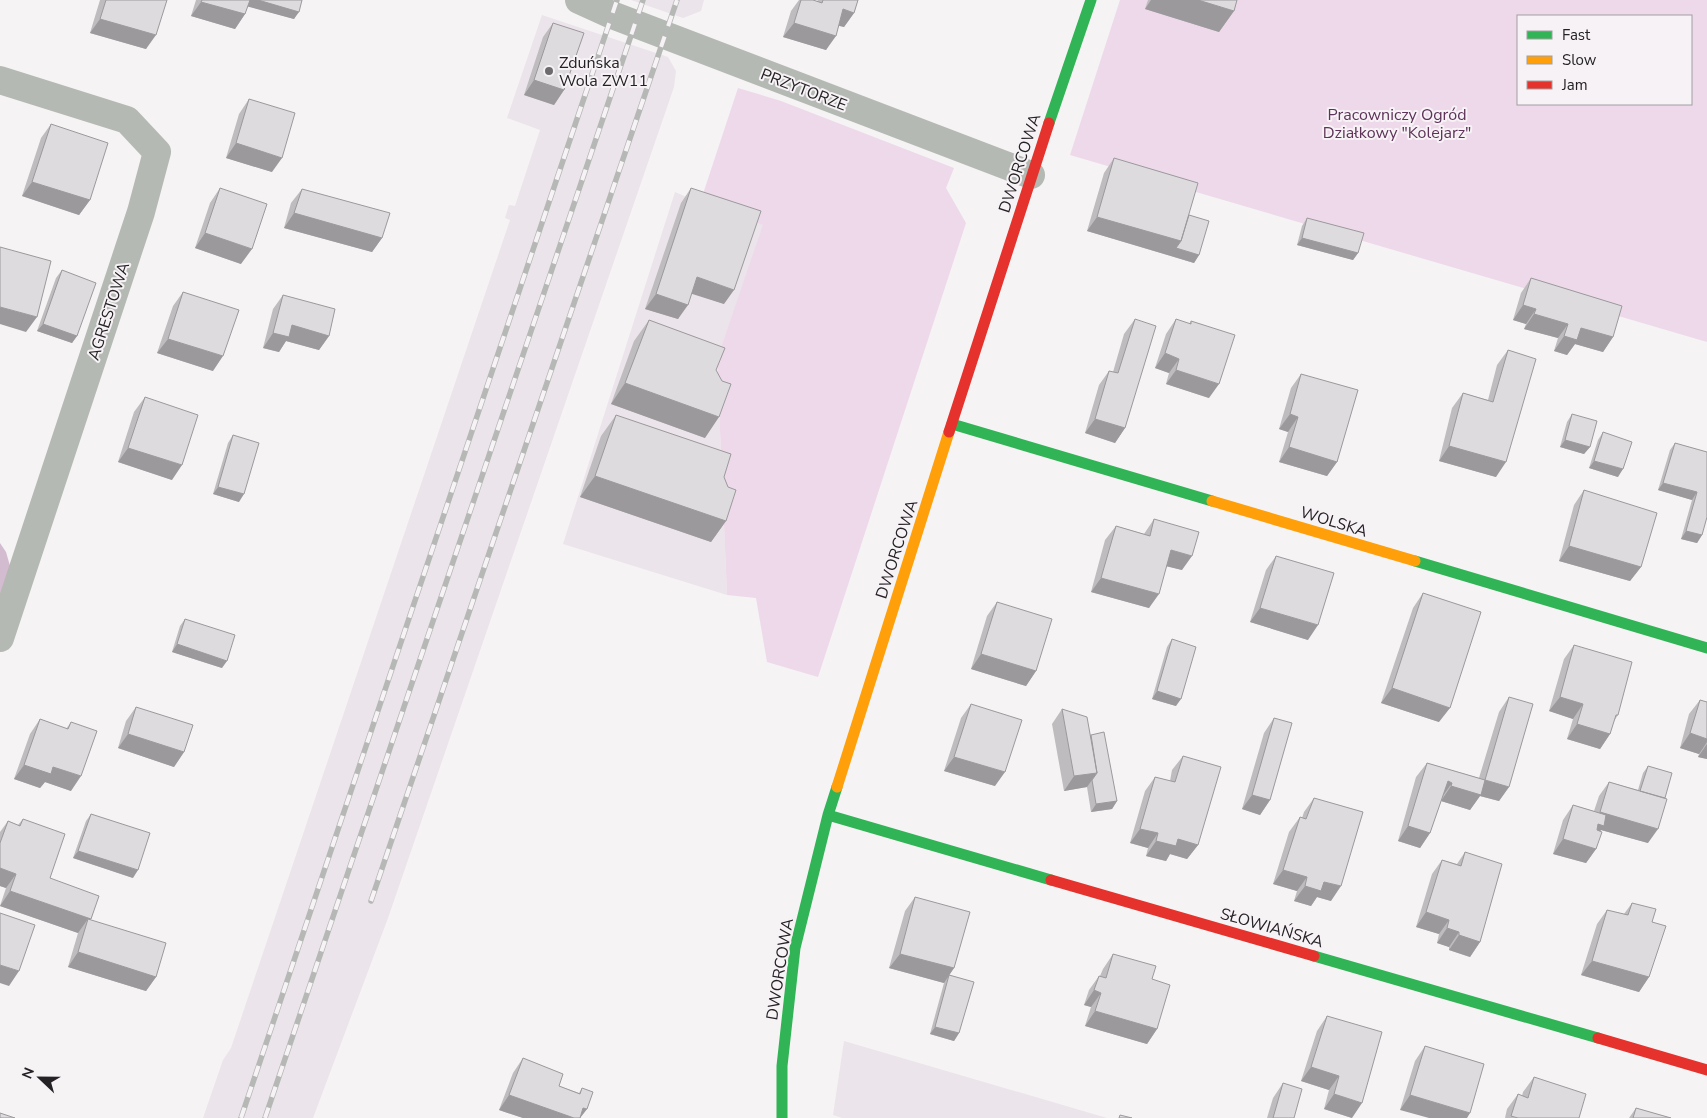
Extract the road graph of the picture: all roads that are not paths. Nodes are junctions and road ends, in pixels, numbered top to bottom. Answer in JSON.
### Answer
{"nodes":[{"id":1,"x":579,"y":0,"type":"edge"},
{"id":2,"x":1091,"y":0,"type":"edge"},
{"id":3,"x":0,"y":80,"type":"edge"},
{"id":4,"x":1031,"y":175,"type":"junction"},
{"id":5,"x":952,"y":424,"type":"junction"},
{"id":6,"x":0,"y":638,"type":"edge"},
{"id":7,"x":1707,"y":648,"type":"edge"},
{"id":8,"x":828,"y":815,"type":"junction"},
{"id":9,"x":1707,"y":1070,"type":"edge"},
{"id":10,"x":782,"y":1118,"type":"edge"}],
"edges":[{"from":1,"to":4,"type":"street","name":"PRZYTORZE"},
{"from":2,"to":4,"type":"street","name":"DWORCOWA"},
{"from":3,"to":6,"type":"street","name":"AGRESTOWA"},
{"from":4,"to":5,"type":"street","name":"DWORCOWA"},
{"from":5,"to":7,"type":"street","name":"WOLSKA"},
{"from":5,"to":8,"type":"street","name":"DWORCOWA"},
{"from":8,"to":9,"type":"street","name":"SŁOWIAŃSKA"},
{"from":8,"to":10,"type":"street","name":"DWORCOWA"}]}
